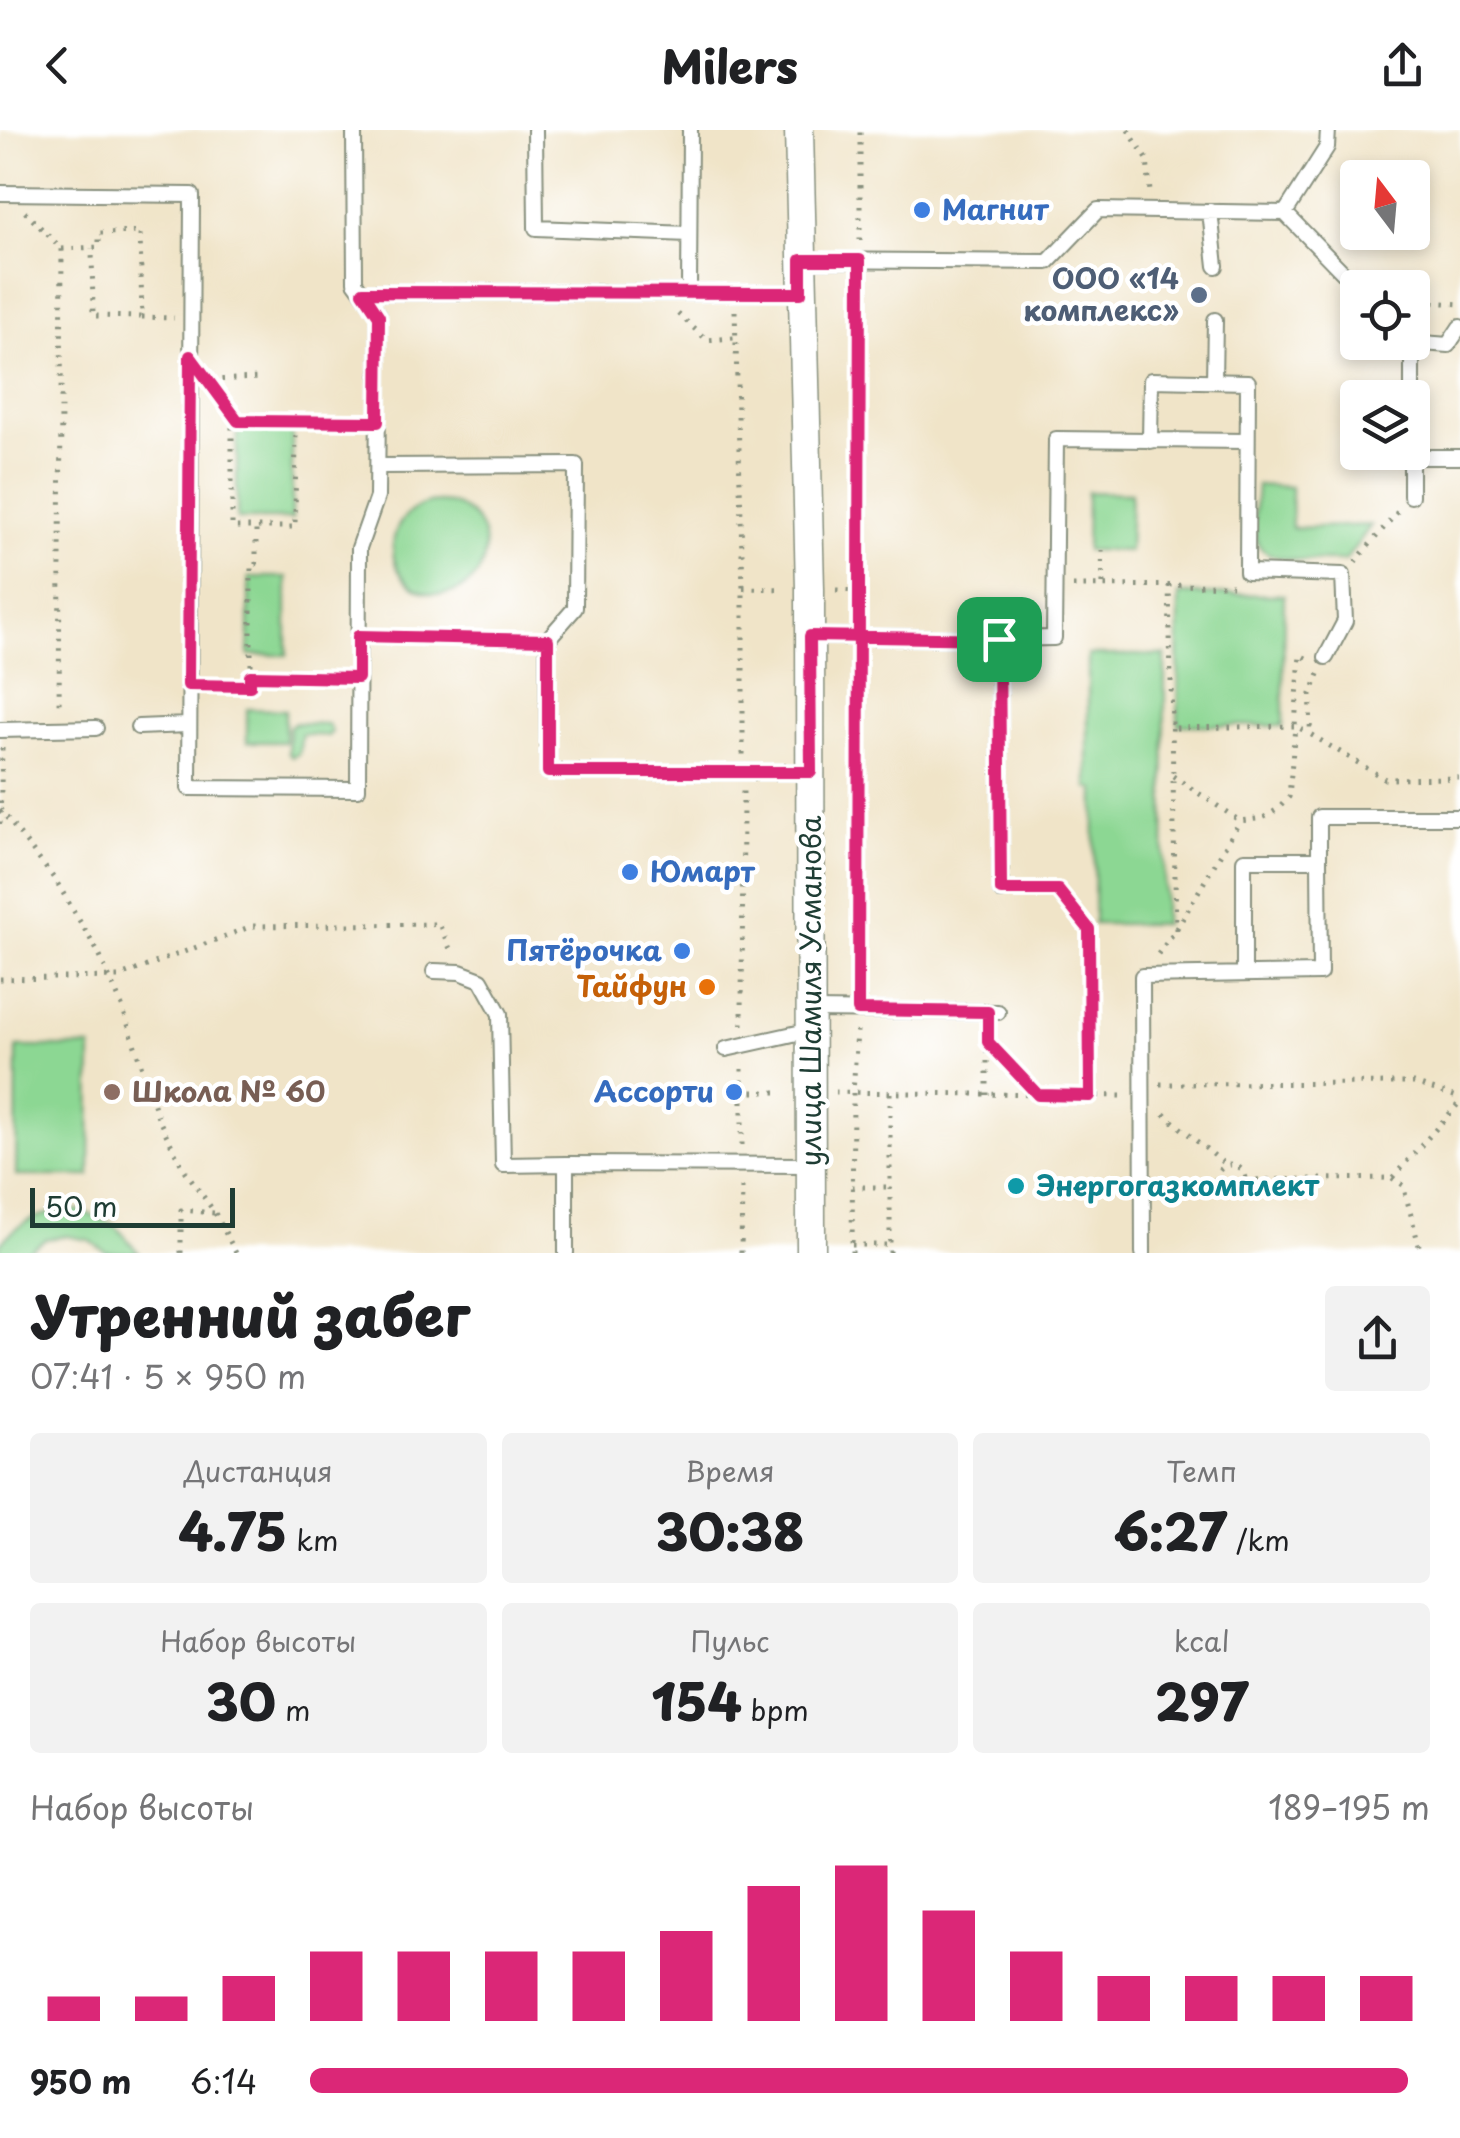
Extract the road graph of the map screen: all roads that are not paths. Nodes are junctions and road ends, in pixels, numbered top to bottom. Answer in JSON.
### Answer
{"nodes":[{"id":1,"x":354,"y":130,"type":"edge"},
{"id":2,"x":534,"y":130,"type":"edge"},
{"id":3,"x":690,"y":130,"type":"edge"},
{"id":4,"x":798,"y":130,"type":"edge"},
{"id":5,"x":1328,"y":130,"type":"edge"},
{"id":6,"x":3,"y":193,"type":"edge"},
{"id":7,"x":1210,"y":211,"type":"junction"},
{"id":8,"x":1285,"y":213,"type":"junction"},
{"id":9,"x":689,"y":234,"type":"junction"},
{"id":10,"x":801,"y":260,"type":"junction"},
{"id":11,"x":1216,"y":266,"type":"dead end"},
{"id":12,"x":1340,"y":270,"type":"edge"},
{"id":13,"x":363,"y":292,"type":"junction"},
{"id":14,"x":688,"y":292,"type":"junction"},
{"id":15,"x":801,"y":293,"type":"junction"},
{"id":16,"x":1215,"y":320,"type":"dead end"},
{"id":17,"x":1460,"y":327,"type":"edge"},
{"id":18,"x":1430,"y":344,"type":"edge"},
{"id":19,"x":1214,"y":381,"type":"junction"},
{"id":20,"x":1150,"y":440,"type":"junction"},
{"id":21,"x":1247,"y":441,"type":"junction"},
{"id":22,"x":1430,"y":455,"type":"edge"},
{"id":23,"x":1460,"y":457,"type":"edge"},
{"id":24,"x":378,"y":466,"type":"junction"},
{"id":25,"x":1412,"y":470,"type":"edge"},
{"id":26,"x":1411,"y":496,"type":"road end"},
{"id":27,"x":810,"y":636,"type":"junction"},
{"id":28,"x":999,"y":639,"type":"junction"},
{"id":29,"x":1324,"y":662,"type":"road end"},
{"id":30,"x":138,"y":726,"type":"dead end"},
{"id":31,"x":188,"y":726,"type":"junction"},
{"id":32,"x":96,"y":728,"type":"dead end"},
{"id":33,"x":1,"y":730,"type":"edge"},
{"id":34,"x":811,"y":772,"type":"junction"},
{"id":35,"x":1460,"y":817,"type":"edge"},
{"id":36,"x":1319,"y":860,"type":"junction"},
{"id":37,"x":1001,"y":890,"type":"road end"},
{"id":38,"x":434,"y":970,"type":"dead end"},
{"id":39,"x":1244,"y":974,"type":"junction"},
{"id":40,"x":993,"y":1012,"type":"road end"},
{"id":41,"x":811,"y":1020,"type":"junction"},
{"id":42,"x":726,"y":1048,"type":"dead end"},
{"id":43,"x":566,"y":1164,"type":"junction"},
{"id":44,"x":811,"y":1164,"type":"junction"},
{"id":45,"x":566,"y":1253,"type":"edge"},
{"id":46,"x":811,"y":1253,"type":"edge"},
{"id":47,"x":1143,"y":1253,"type":"edge"}],
"edges":[{"from":1,"to":13,"type":"lane"},
{"from":2,"to":9,"type":"lane"},
{"from":3,"to":9,"type":"lane"},
{"from":4,"to":10,"type":"street","name":"улица Шамиля Усманова"},
{"from":5,"to":8,"type":"lane"},
{"from":6,"to":31,"type":"lane"},
{"from":7,"to":8,"type":"lane"},
{"from":7,"to":10,"type":"lane"},
{"from":7,"to":11,"type":"lane"},
{"from":8,"to":12,"type":"lane"},
{"from":9,"to":14,"type":"lane"},
{"from":10,"to":15,"type":"street","name":"улица Шамиля Усманова"},
{"from":13,"to":14,"type":"lane"},
{"from":13,"to":24,"type":"lane"},
{"from":14,"to":15,"type":"lane"},
{"from":15,"to":27,"type":"street","name":"улица Шамиля Усманова"},
{"from":16,"to":19,"type":"lane"},
{"from":17,"to":18,"type":"lane"},
{"from":19,"to":20,"type":"lane"},
{"from":19,"to":21,"type":"lane"},
{"from":20,"to":21,"type":"lane"},
{"from":20,"to":28,"type":"lane"},
{"from":21,"to":29,"type":"lane"},
{"from":22,"to":23,"type":"lane"},
{"from":24,"to":31,"type":"lane"},
{"from":24,"to":34,"type":"lane"},
{"from":25,"to":26,"type":"lane"},
{"from":27,"to":28,"type":"lane"},
{"from":27,"to":34,"type":"street","name":"улица Шамиля Усманова"},
{"from":28,"to":37,"type":"lane"},
{"from":30,"to":31,"type":"lane"},
{"from":32,"to":33,"type":"lane"},
{"from":34,"to":41,"type":"street","name":"улица Шамиля Усманова"},
{"from":35,"to":36,"type":"lane"},
{"from":36,"to":39,"type":"lane"},
{"from":36,"to":39,"type":"lane"},
{"from":38,"to":43,"type":"lane"},
{"from":39,"to":47,"type":"lane"},
{"from":40,"to":41,"type":"lane"},
{"from":41,"to":42,"type":"lane"},
{"from":41,"to":44,"type":"street","name":"улица Шамиля Усманова"},
{"from":43,"to":44,"type":"lane"},
{"from":43,"to":45,"type":"lane"},
{"from":44,"to":46,"type":"street","name":"улица Шамиля Усманова"}]}
